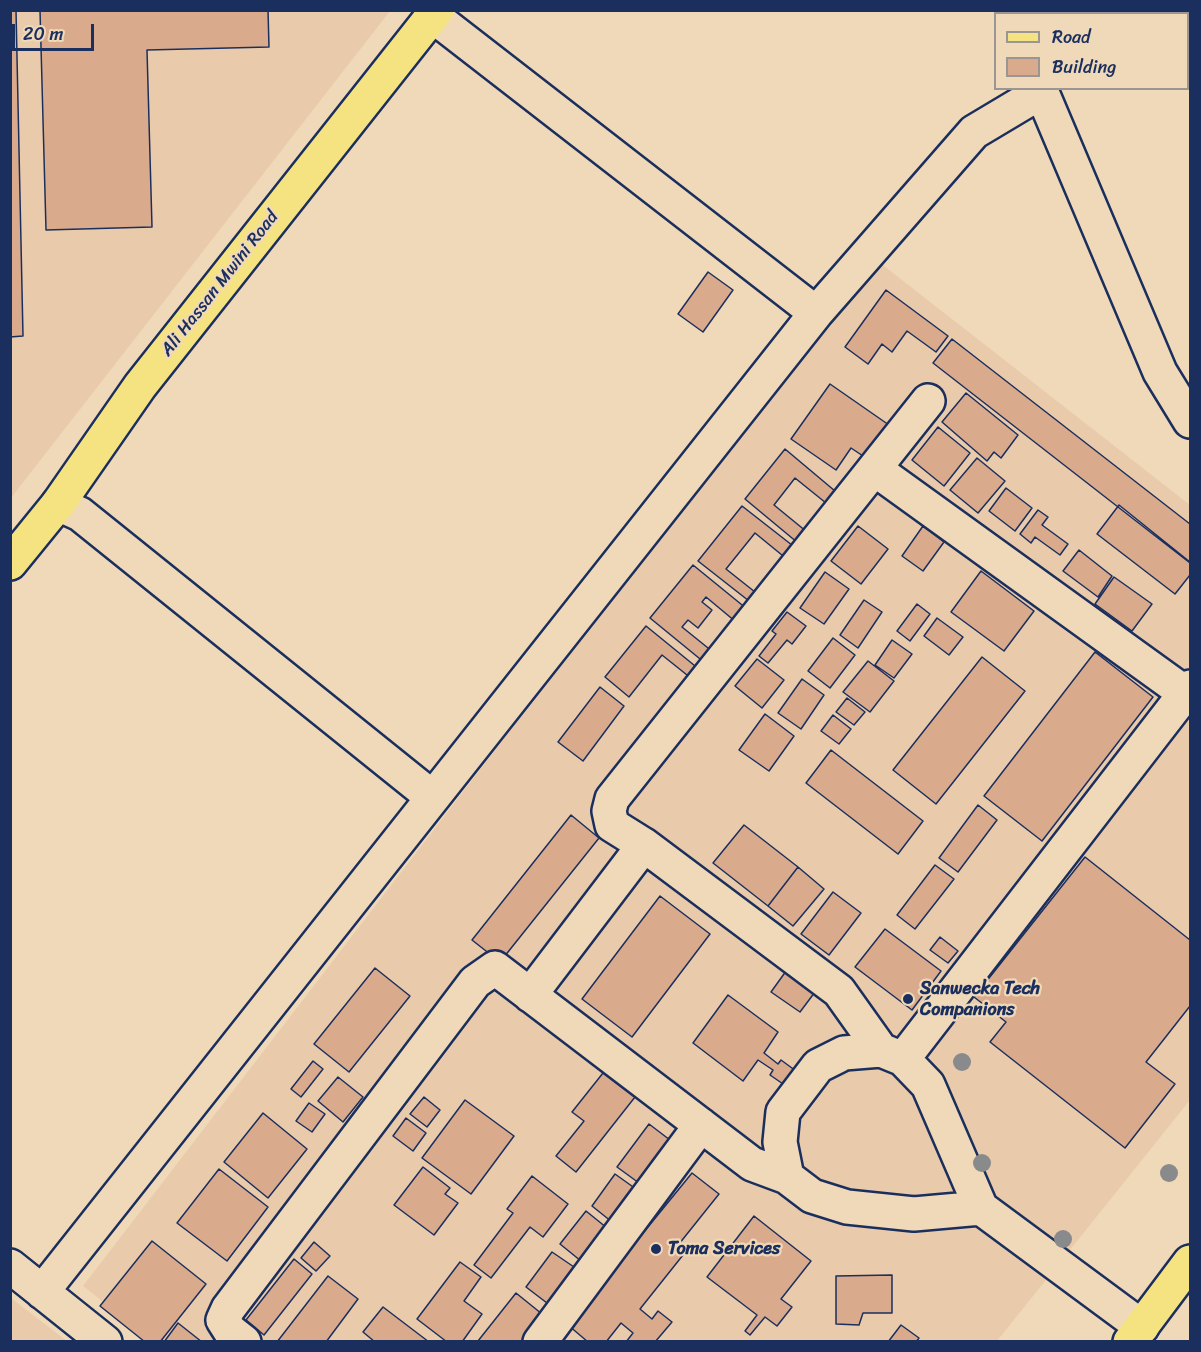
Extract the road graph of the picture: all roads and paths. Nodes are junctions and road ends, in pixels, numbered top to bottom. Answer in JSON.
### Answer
{"nodes":[{"id":1,"x":435,"y":13,"type":"edge"},
{"id":2,"x":1041,"y":90,"type":"edge"},
{"id":3,"x":816,"y":314,"type":"junction"},
{"id":4,"x":928,"y":401,"type":"dead end"},
{"id":5,"x":1191,"y":421,"type":"edge"},
{"id":6,"x":876,"y":470,"type":"junction"},
{"id":7,"x":58,"y":504,"type":"junction"},
{"id":8,"x":10,"y":563,"type":"edge"},
{"id":9,"x":1188,"y":690,"type":"edge"},
{"id":10,"x":432,"y":797,"type":"junction"},
{"id":11,"x":644,"y":845,"type":"junction"},
{"id":12,"x":530,"y":994,"type":"junction"},
{"id":13,"x":892,"y":1054,"type":"junction"},
{"id":14,"x":701,"y":1125,"type":"junction"},
{"id":15,"x":787,"y":1178,"type":"junction"},
{"id":16,"x":981,"y":1208,"type":"junction"},
{"id":17,"x":1191,"y":1262,"type":"edge"},
{"id":18,"x":10,"y":1266,"type":"edge"},
{"id":19,"x":42,"y":1292,"type":"junction"},
{"id":20,"x":1136,"y":1334,"type":"edge"},
{"id":21,"x":105,"y":1341,"type":"edge"},
{"id":22,"x":244,"y":1341,"type":"edge"},
{"id":23,"x":540,"y":1341,"type":"edge"}],
"edges":[{"from":1,"to":3,"type":"street"},
{"from":1,"to":7,"type":"main road","name":"Ali Hassan Mwini Road"},
{"from":2,"to":3,"type":"street"},
{"from":2,"to":5,"type":"street"},
{"from":3,"to":10,"type":"street"},
{"from":4,"to":6,"type":"street"},
{"from":6,"to":9,"type":"street"},
{"from":6,"to":11,"type":"street"},
{"from":7,"to":8,"type":"main road","name":"Ali Hassan Mwini Road"},
{"from":7,"to":10,"type":"street"},
{"from":9,"to":13,"type":"street"},
{"from":10,"to":19,"type":"street"},
{"from":11,"to":12,"type":"street"},
{"from":11,"to":13,"type":"street"},
{"from":12,"to":14,"type":"street"},
{"from":12,"to":22,"type":"street"},
{"from":13,"to":15,"type":"street"},
{"from":13,"to":16,"type":"street"},
{"from":14,"to":15,"type":"street"},
{"from":14,"to":23,"type":"street"},
{"from":15,"to":16,"type":"street"},
{"from":16,"to":20,"type":"street"},
{"from":17,"to":20,"type":"main road"},
{"from":18,"to":19,"type":"street"},
{"from":19,"to":21,"type":"street"}]}
